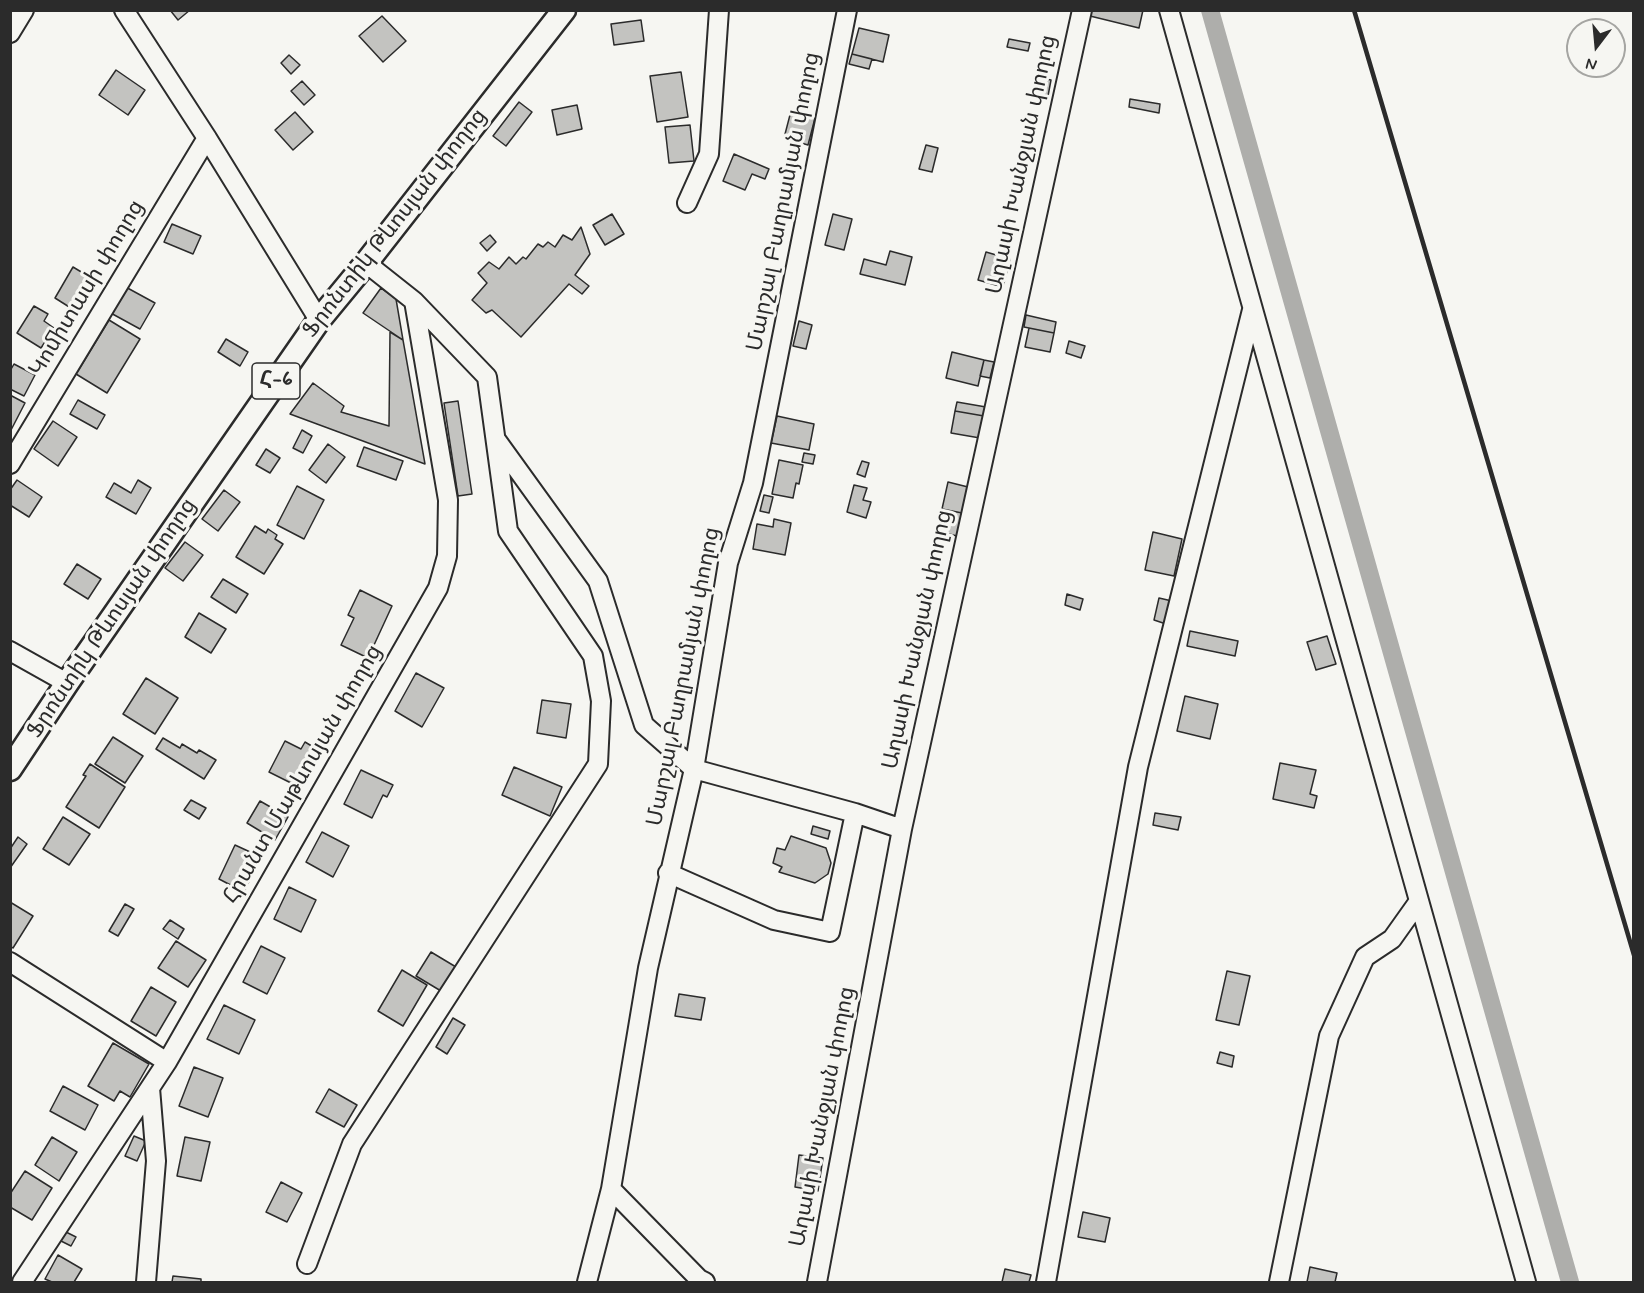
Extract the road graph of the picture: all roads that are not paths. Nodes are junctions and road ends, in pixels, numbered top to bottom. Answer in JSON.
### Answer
{"nodes":[{"id":1,"x":24,"y":10,"type":"edge"},
{"id":2,"x":124,"y":10,"type":"edge"},
{"id":3,"x":564,"y":10,"type":"edge"},
{"id":4,"x":719,"y":10,"type":"edge"},
{"id":5,"x":848,"y":10,"type":"edge"},
{"id":6,"x":1082,"y":10,"type":"edge"},
{"id":7,"x":1169,"y":10,"type":"edge"},
{"id":8,"x":10,"y":33,"type":"edge"},
{"id":9,"x":207,"y":138,"type":"junction"},
{"id":10,"x":687,"y":203,"type":"dead end"},
{"id":11,"x":366,"y":263,"type":"junction"},
{"id":12,"x":414,"y":301,"type":"junction"},
{"id":13,"x":1252,"y":307,"type":"junction"},
{"id":14,"x":319,"y":320,"type":"junction"},
{"id":15,"x":495,"y":439,"type":"junction"},
{"id":16,"x":10,"y":464,"type":"edge"},
{"id":17,"x":10,"y":651,"type":"edge"},
{"id":18,"x":68,"y":683,"type":"junction"},
{"id":19,"x":10,"y":769,"type":"edge"},
{"id":20,"x":694,"y":769,"type":"junction"},
{"id":21,"x":855,"y":813,"type":"junction"},
{"id":22,"x":902,"y":829,"type":"junction"},
{"id":23,"x":669,"y":873,"type":"junction"},
{"id":24,"x":1419,"y":901,"type":"junction"},
{"id":25,"x":10,"y":962,"type":"edge"},
{"id":26,"x":167,"y":1062,"type":"junction"},
{"id":27,"x":150,"y":1088,"type":"junction"},
{"id":28,"x":611,"y":1189,"type":"junction"},
{"id":29,"x":307,"y":1264,"type":"dead end"},
{"id":30,"x":22,"y":1282,"type":"edge"},
{"id":31,"x":146,"y":1282,"type":"edge"},
{"id":32,"x":587,"y":1282,"type":"edge"},
{"id":33,"x":705,"y":1282,"type":"edge"},
{"id":34,"x":817,"y":1282,"type":"edge"},
{"id":35,"x":1046,"y":1282,"type":"edge"},
{"id":36,"x":1279,"y":1282,"type":"edge"},
{"id":37,"x":1526,"y":1282,"type":"edge"}],
"edges":[{"from":1,"to":8,"type":"street"},
{"from":2,"to":9,"type":"street"},
{"from":3,"to":11,"type":"main road","name":"Ֆրոնտիկ Թևոսյան փողոց","number":"Հ-6"},
{"from":4,"to":10,"type":"street"},
{"from":5,"to":20,"type":"street","name":"Մարշալ Բաղրամյան փողոց"},
{"from":6,"to":22,"type":"street","name":"Աղասի Խանջյան փողոց"},
{"from":7,"to":13,"type":"street"},
{"from":9,"to":14,"type":"street"},
{"from":9,"to":16,"type":"street","name":"Կոմիտասի փողոց"},
{"from":11,"to":12,"type":"street"},
{"from":11,"to":14,"type":"main road","name":"Ֆրոնտիկ Թևոսյան փողոց","number":"Հ-6"},
{"from":12,"to":15,"type":"street"},
{"from":12,"to":26,"type":"street","name":"Հրանտ Մաթևոսյան փողոց"},
{"from":13,"to":24,"type":"street"},
{"from":13,"to":35,"type":"street"},
{"from":14,"to":18,"type":"main road","name":"Ֆրոնտիկ Թևոսյան փողոց","number":"Հ-6"},
{"from":15,"to":20,"type":"street"},
{"from":15,"to":29,"type":"street"},
{"from":17,"to":18,"type":"street"},
{"from":18,"to":19,"type":"main road","name":"Ֆրոնտիկ Թևոսյան փողոց","number":"Հ-6"},
{"from":20,"to":21,"type":"street"},
{"from":20,"to":23,"type":"street","name":"Մարշալ Բաղրամյան փողոց"},
{"from":21,"to":22,"type":"street"},
{"from":21,"to":23,"type":"street"},
{"from":22,"to":34,"type":"street","name":"Աղասի Խանջյան փողոց"},
{"from":23,"to":28,"type":"street","name":"Մարշալ Բաղրամյան փողոց"},
{"from":24,"to":36,"type":"street"},
{"from":24,"to":37,"type":"street"},
{"from":25,"to":26,"type":"street"},
{"from":26,"to":27,"type":"street","name":"Հրանտ Մաթևոսյան փողոց"},
{"from":27,"to":30,"type":"street","name":"Հրանտ Մաթևոսյան փողոց"},
{"from":27,"to":31,"type":"street"},
{"from":28,"to":32,"type":"street","name":"Մարշալ Բաղրամյան փողոց"},
{"from":28,"to":33,"type":"street"}]}
